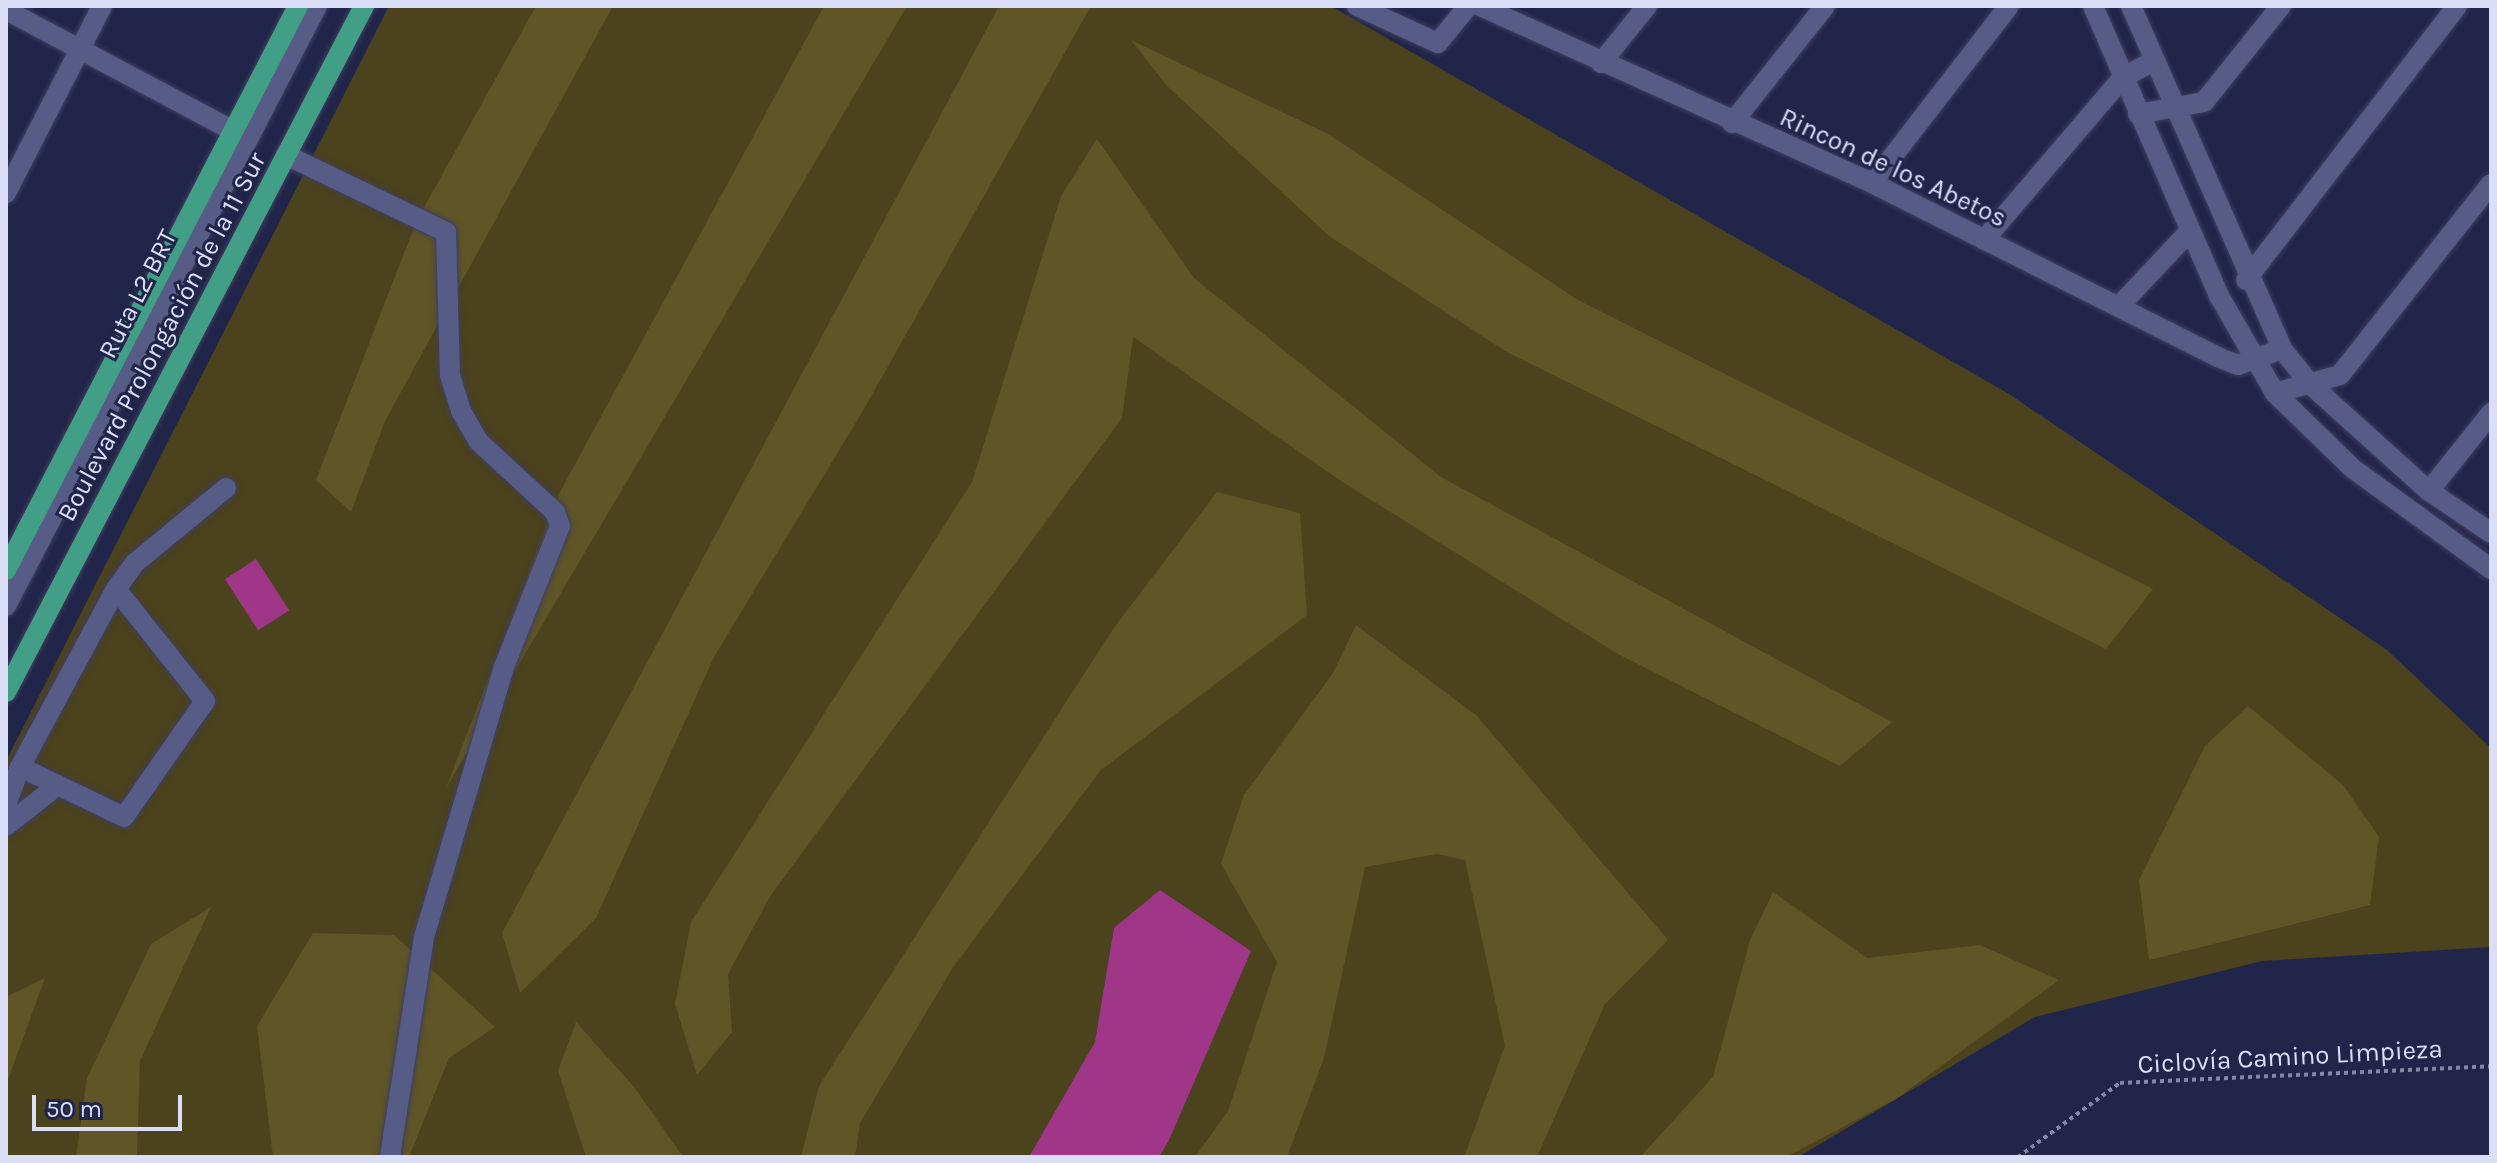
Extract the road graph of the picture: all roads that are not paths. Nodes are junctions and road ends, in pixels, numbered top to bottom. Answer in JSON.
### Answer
{"nodes":[{"id":1,"x":102,"y":6,"type":"edge"},
{"id":2,"x":298,"y":6,"type":"edge"},
{"id":3,"x":317,"y":6,"type":"edge"},
{"id":4,"x":362,"y":6,"type":"edge"},
{"id":5,"x":1357,"y":6,"type":"edge"},
{"id":6,"x":1468,"y":6,"type":"edge"},
{"id":7,"x":1480,"y":6,"type":"edge"},
{"id":8,"x":1647,"y":6,"type":"edge"},
{"id":9,"x":1825,"y":6,"type":"edge"},
{"id":10,"x":2009,"y":6,"type":"edge"},
{"id":11,"x":2093,"y":6,"type":"edge"},
{"id":12,"x":2131,"y":6,"type":"edge"},
{"id":13,"x":2281,"y":6,"type":"edge"},
{"id":14,"x":2457,"y":6,"type":"edge"},
{"id":15,"x":6,"y":10,"type":"edge"},
{"id":16,"x":80,"y":49,"type":"junction"},
{"id":17,"x":2152,"y":62,"type":"junction"},
{"id":18,"x":1601,"y":63,"type":"junction"},
{"id":19,"x":2123,"y":77,"type":"junction"},
{"id":20,"x":2172,"y":110,"type":"junction"},
{"id":21,"x":2138,"y":114,"type":"junction"},
{"id":22,"x":1732,"y":123,"type":"junction"},
{"id":23,"x":234,"y":131,"type":"junction"},
{"id":24,"x":286,"y":155,"type":"junction"},
{"id":25,"x":1872,"y":183,"type":"junction"},
{"id":26,"x":2491,"y":184,"type":"edge"},
{"id":27,"x":6,"y":193,"type":"edge"},
{"id":28,"x":2189,"y":232,"type":"junction"},
{"id":29,"x":1984,"y":240,"type":"junction"},
{"id":30,"x":2246,"y":280,"type":"junction"},
{"id":31,"x":2122,"y":303,"type":"junction"},
{"id":32,"x":2282,"y":349,"type":"junction"},
{"id":33,"x":2254,"y":362,"type":"junction"},
{"id":34,"x":2310,"y":384,"type":"junction"},
{"id":35,"x":2275,"y":393,"type":"junction"},
{"id":36,"x":2491,"y":413,"type":"edge"},
{"id":37,"x":226,"y":488,"type":"dead end"},
{"id":38,"x":2429,"y":491,"type":"junction"},
{"id":39,"x":2491,"y":533,"type":"edge"},
{"id":40,"x":2491,"y":569,"type":"edge"},
{"id":41,"x":6,"y":570,"type":"edge"},
{"id":42,"x":116,"y":589,"type":"junction"},
{"id":43,"x":6,"y":606,"type":"edge"},
{"id":44,"x":6,"y":685,"type":"edge"},
{"id":45,"x":6,"y":692,"type":"edge"},
{"id":46,"x":20,"y":767,"type":"junction"},
{"id":47,"x":58,"y":785,"type":"junction"},
{"id":48,"x":7,"y":818,"type":"edge"},
{"id":49,"x":390,"y":1157,"type":"edge"}],
"edges":[{"from":1,"to":16,"type":"street"},
{"from":2,"to":23,"type":"main road","name":"Boulevard Prolongación de la 11 Sur"},
{"from":3,"to":43,"type":"street","name":"Ruta L2 BRT"},
{"from":4,"to":24,"type":"main road","name":"Boulevard Prolongación de la 11 Sur"},
{"from":4,"to":44,"type":"street"},
{"from":5,"to":6,"type":"street"},
{"from":7,"to":18,"type":"street","name":"Rincon de los Abetos"},
{"from":8,"to":18,"type":"street"},
{"from":9,"to":22,"type":"street"},
{"from":10,"to":25,"type":"street"},
{"from":11,"to":19,"type":"street"},
{"from":12,"to":17,"type":"street"},
{"from":13,"to":20,"type":"street"},
{"from":14,"to":30,"type":"street"},
{"from":15,"to":16,"type":"street"},
{"from":16,"to":23,"type":"street"},
{"from":16,"to":27,"type":"street"},
{"from":17,"to":19,"type":"street"},
{"from":17,"to":20,"type":"street"},
{"from":18,"to":22,"type":"street","name":"Rincon de los Abetos"},
{"from":19,"to":21,"type":"street"},
{"from":19,"to":29,"type":"street"},
{"from":20,"to":21,"type":"street"},
{"from":20,"to":30,"type":"street"},
{"from":21,"to":28,"type":"street"},
{"from":22,"to":25,"type":"street","name":"Rincon de los Abetos"},
{"from":23,"to":41,"type":"main road","name":"Boulevard Prolongación de la 11 Sur"},
{"from":24,"to":45,"type":"main road","name":"Boulevard Prolongación de la 11 Sur"},
{"from":24,"to":49,"type":"street"},
{"from":25,"to":29,"type":"street","name":"Rincon de los Abetos"},
{"from":26,"to":34,"type":"street"},
{"from":28,"to":31,"type":"street"},
{"from":28,"to":33,"type":"street"},
{"from":29,"to":31,"type":"street","name":"Rincon de los Abetos"},
{"from":30,"to":32,"type":"street"},
{"from":31,"to":33,"type":"street","name":"Rincon de los Abetos"},
{"from":32,"to":33,"type":"street"},
{"from":32,"to":34,"type":"street"},
{"from":33,"to":35,"type":"street"},
{"from":34,"to":35,"type":"street"},
{"from":34,"to":38,"type":"street"},
{"from":35,"to":40,"type":"street"},
{"from":36,"to":38,"type":"street"},
{"from":37,"to":42,"type":"street"},
{"from":38,"to":39,"type":"street"},
{"from":42,"to":46,"type":"street"},
{"from":42,"to":47,"type":"street"},
{"from":46,"to":47,"type":"street"},
{"from":46,"to":48,"type":"street"},
{"from":47,"to":48,"type":"street"}]}
